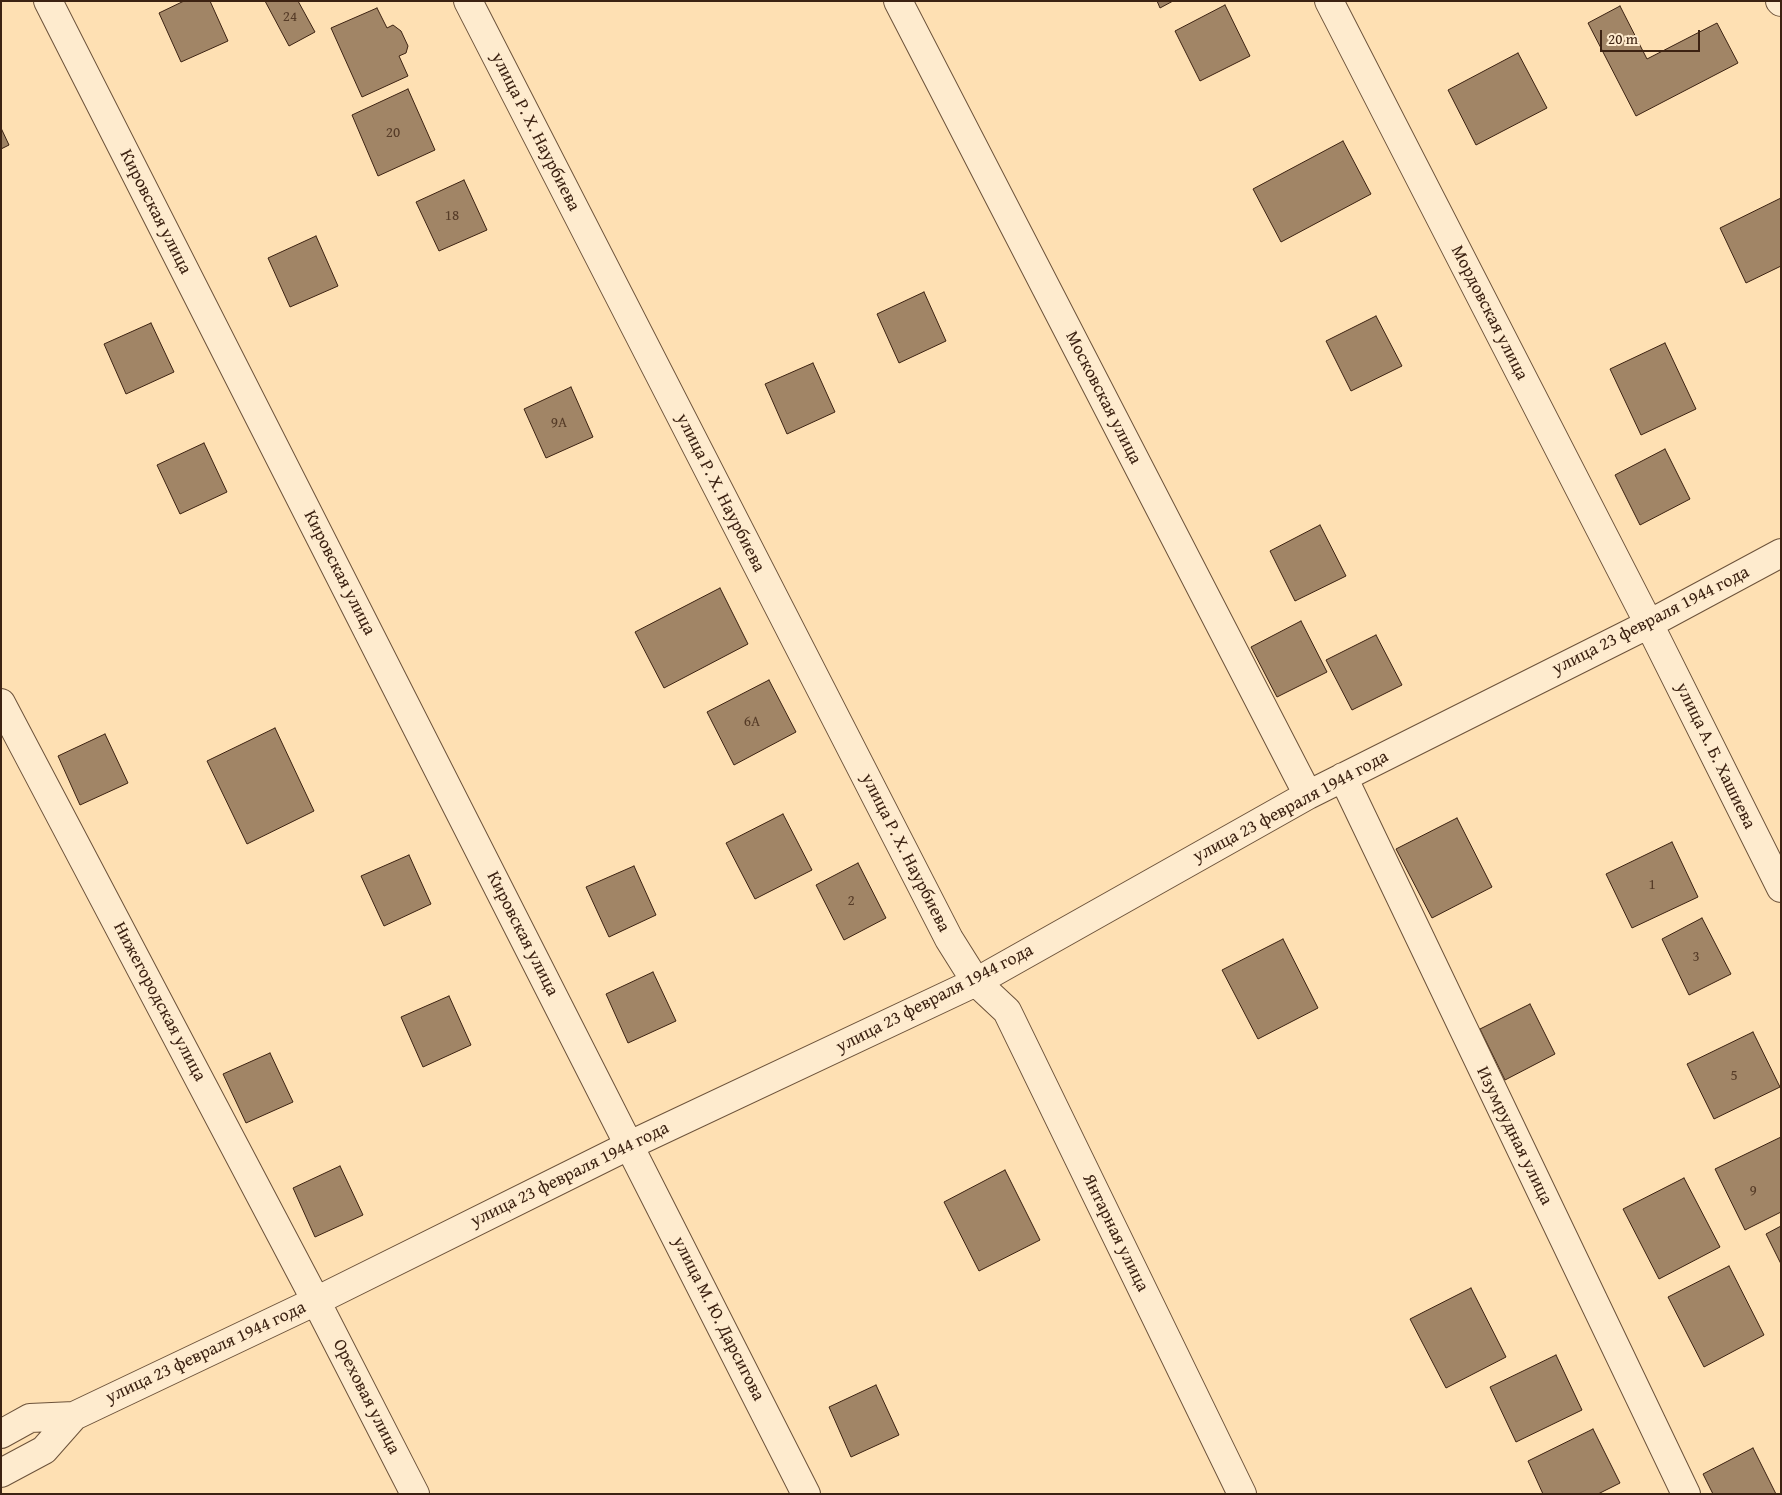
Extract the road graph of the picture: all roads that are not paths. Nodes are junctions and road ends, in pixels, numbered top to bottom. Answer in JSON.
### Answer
{"nodes":[{"id":1,"x":48,"y":1,"type":"edge"},
{"id":2,"x":468,"y":1,"type":"edge"},
{"id":3,"x":898,"y":1,"type":"edge"},
{"id":4,"x":1329,"y":1,"type":"edge"},
{"id":5,"x":1781,"y":553,"type":"edge"},
{"id":6,"x":1649,"y":624,"type":"junction"},
{"id":7,"x":1,"y":703,"type":"edge"},
{"id":8,"x":1343,"y":777,"type":"junction"},
{"id":9,"x":1308,"y":795,"type":"junction"},
{"id":10,"x":1781,"y":888,"type":"edge"},
{"id":11,"x":976,"y":982,"type":"junction"},
{"id":12,"x":630,"y":1145,"type":"junction"},
{"id":13,"x":316,"y":1301,"type":"junction"},
{"id":14,"x":74,"y":1416,"type":"junction"},
{"id":15,"x":1,"y":1434,"type":"edge"},
{"id":16,"x":1,"y":1473,"type":"edge"},
{"id":17,"x":1,"y":1482,"type":"edge"},
{"id":18,"x":7,"y":1494,"type":"edge"},
{"id":19,"x":414,"y":1494,"type":"edge"},
{"id":20,"x":806,"y":1494,"type":"edge"},
{"id":21,"x":1242,"y":1494,"type":"edge"},
{"id":22,"x":1686,"y":1494,"type":"edge"}],
"edges":[{"from":1,"to":12,"type":"street","name":"Кировская улица"},
{"from":2,"to":11,"type":"street","name":"улица Р. Х. Наурбиева"},
{"from":3,"to":9,"type":"street","name":"Московская улица"},
{"from":4,"to":6,"type":"street","name":"Мордовская улица"},
{"from":5,"to":6,"type":"street","name":"улица 23 февраля 1944 года"},
{"from":6,"to":8,"type":"street","name":"улица 23 февраля 1944 года"},
{"from":6,"to":10,"type":"street","name":"улица А. Б. Хашиева"},
{"from":7,"to":13,"type":"street","name":"Нижегородская улица"},
{"from":8,"to":9,"type":"street","name":"улица 23 февраля 1944 года"},
{"from":8,"to":22,"type":"street","name":"Изумрудная улица"},
{"from":9,"to":11,"type":"street","name":"улица 23 февраля 1944 года"},
{"from":11,"to":12,"type":"street","name":"улица 23 февраля 1944 года"},
{"from":11,"to":21,"type":"street","name":"Янтарная улица"},
{"from":12,"to":13,"type":"street","name":"улица 23 февраля 1944 года"},
{"from":12,"to":20,"type":"street","name":"улица М. Ю. Дарсигова"},
{"from":13,"to":14,"type":"street","name":"улица 23 февраля 1944 года"},
{"from":13,"to":19,"type":"street","name":"Ореховая улица"},
{"from":14,"to":15,"type":"street","name":"улица 23 февраля 1944 года"},
{"from":14,"to":16,"type":"street","name":"улица 23 февраля 1944 года"},
{"from":17,"to":18,"type":"street"}]}
